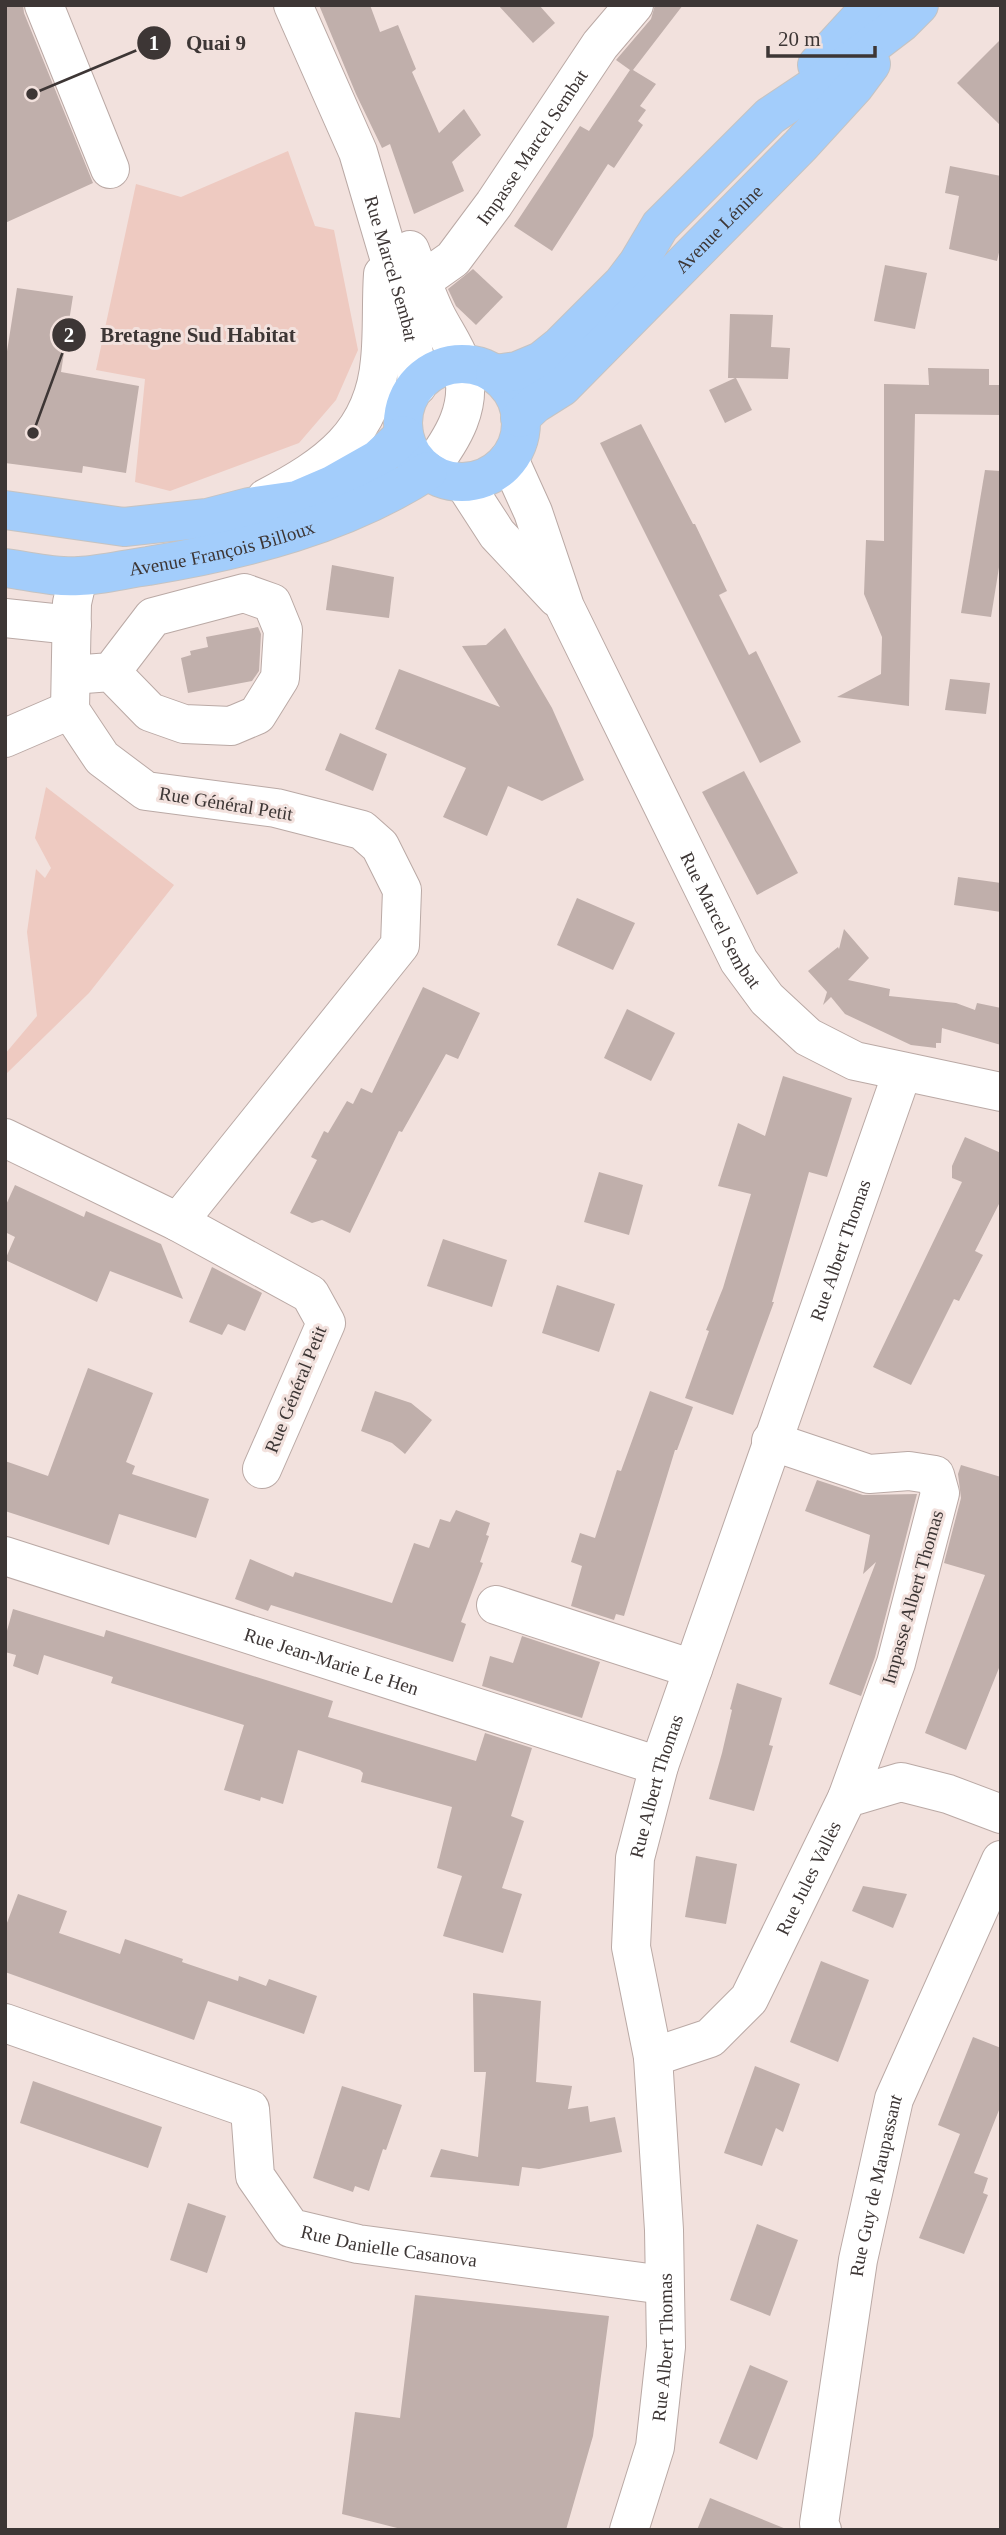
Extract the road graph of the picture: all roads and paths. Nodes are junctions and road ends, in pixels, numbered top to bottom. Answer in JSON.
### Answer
{"nodes":[{"id":1,"x":44,"y":5,"type":"edge"},
{"id":2,"x":293,"y":5,"type":"edge"},
{"id":3,"x":634,"y":5,"type":"edge"},
{"id":4,"x":898,"y":11,"type":"edge"},
{"id":5,"x":358,"y":152,"type":"junction"},
{"id":6,"x":110,"y":169,"type":"dead end"},
{"id":7,"x":384,"y":247,"type":"junction"},
{"id":8,"x":422,"y":281,"type":"junction"},
{"id":9,"x":478,"y":369,"type":"junction"},
{"id":10,"x":416,"y":386,"type":"junction"},
{"id":11,"x":520,"y":418,"type":"junction"},
{"id":12,"x":404,"y":435,"type":"junction"},
{"id":13,"x":509,"y":459,"type":"junction"},
{"id":14,"x":428,"y":471,"type":"junction"},
{"id":15,"x":464,"y":482,"type":"junction"},
{"id":16,"x":249,"y":507,"type":"junction"},
{"id":17,"x":5,"y":510,"type":"edge"},
{"id":18,"x":124,"y":527,"type":"junction"},
{"id":19,"x":5,"y":568,"type":"edge"},
{"id":20,"x":78,"y":577,"type":"junction"},
{"id":21,"x":565,"y":607,"type":"junction"},
{"id":22,"x":5,"y":618,"type":"edge"},
{"id":23,"x":72,"y":625,"type":"junction"},
{"id":24,"x":111,"y":671,"type":"dead end"},
{"id":25,"x":70,"y":692,"type":"junction"},
{"id":26,"x":5,"y":738,"type":"edge"},
{"id":27,"x":902,"y":1073,"type":"junction"},
{"id":28,"x":1001,"y":1093,"type":"edge"},
{"id":29,"x":5,"y":1138,"type":"edge"},
{"id":30,"x":178,"y":1222,"type":"junction"},
{"id":31,"x":771,"y":1441,"type":"junction"},
{"id":32,"x":262,"y":1469,"type":"dead end"},
{"id":33,"x":5,"y":1556,"type":"edge"},
{"id":34,"x":496,"y":1605,"type":"dead end"},
{"id":35,"x":693,"y":1670,"type":"junction"},
{"id":36,"x":659,"y":1766,"type":"junction"},
{"id":37,"x":846,"y":1798,"type":"junction"},
{"id":38,"x":1001,"y":1814,"type":"edge"},
{"id":39,"x":1001,"y":1860,"type":"edge"},
{"id":40,"x":5,"y":2023,"type":"edge"},
{"id":41,"x":653,"y":2057,"type":"junction"},
{"id":42,"x":664,"y":2285,"type":"junction"},
{"id":43,"x":629,"y":2530,"type":"edge"},
{"id":44,"x":821,"y":2530,"type":"edge"}],
"edges":[{"from":1,"to":6,"type":"street"},
{"from":2,"to":5,"type":"street","name":"Rue Marcel Sembat"},
{"from":3,"to":8,"type":"street","name":"Impasse Marcel Sembat"},
{"from":4,"to":9,"type":"main road","name":"Avenue Lénine"},
{"from":4,"to":11,"type":"main road","name":"Avenue Lénine"},
{"from":5,"to":7,"type":"street","name":"Rue Marcel Sembat"},
{"from":5,"to":8,"type":"street","name":"Rue Marcel Sembat"},
{"from":7,"to":10,"type":"street","name":"Rue Marcel Sembat"},
{"from":7,"to":16,"type":"street"},
{"from":8,"to":9,"type":"street","name":"Rue Marcel Sembat"},
{"from":9,"to":10,"type":"main road","name":"Avenue Lénine"},
{"from":9,"to":11,"type":"main road"},
{"from":9,"to":14,"type":"street","name":"Rue Marcel Sembat"},
{"from":10,"to":12,"type":"main road"},
{"from":11,"to":13,"type":"main road"},
{"from":12,"to":14,"type":"main road"},
{"from":12,"to":16,"type":"main road","name":"Avenue François Billoux"},
{"from":13,"to":15,"type":"main road"},
{"from":13,"to":21,"type":"street","name":"Rue Marcel Sembat"},
{"from":14,"to":15,"type":"main road"},
{"from":14,"to":20,"type":"main road","name":"Avenue François Billoux"},
{"from":15,"to":21,"type":"street","name":"Rue Marcel Sembat"},
{"from":16,"to":18,"type":"main road","name":"Avenue François Billoux"},
{"from":17,"to":18,"type":"main road","name":"Avenue François Billoux"},
{"from":18,"to":20,"type":"main road"},
{"from":19,"to":20,"type":"main road","name":"Avenue François Billoux"},
{"from":20,"to":23,"type":"street"},
{"from":21,"to":27,"type":"street","name":"Rue Marcel Sembat"},
{"from":22,"to":23,"type":"street"},
{"from":23,"to":25,"type":"street"},
{"from":24,"to":25,"type":"street"},
{"from":25,"to":26,"type":"street"},
{"from":25,"to":30,"type":"street","name":"Rue Général Petit"},
{"from":27,"to":28,"type":"street","name":"Rue Marcel Sembat"},
{"from":27,"to":31,"type":"street","name":"Rue Albert Thomas"},
{"from":29,"to":30,"type":"street","name":"Rue Général Petit"},
{"from":30,"to":32,"type":"street","name":"Rue Général Petit"},
{"from":31,"to":35,"type":"street","name":"Rue Albert Thomas"},
{"from":31,"to":37,"type":"street","name":"Impasse Albert Thomas"},
{"from":33,"to":36,"type":"street","name":"Rue Jean-Marie Le Hen"},
{"from":34,"to":35,"type":"street"},
{"from":35,"to":36,"type":"street","name":"Rue Albert Thomas"},
{"from":36,"to":41,"type":"street","name":"Rue Albert Thomas"},
{"from":37,"to":38,"type":"street","name":"Rue Jules Vallès"},
{"from":37,"to":41,"type":"street","name":"Rue Jules Vallès"},
{"from":39,"to":44,"type":"street","name":"Rue Guy de Maupassant"},
{"from":40,"to":42,"type":"street","name":"Rue Danielle Casanova"},
{"from":41,"to":42,"type":"street","name":"Rue Albert Thomas"},
{"from":42,"to":43,"type":"street","name":"Rue Albert Thomas"}]}
